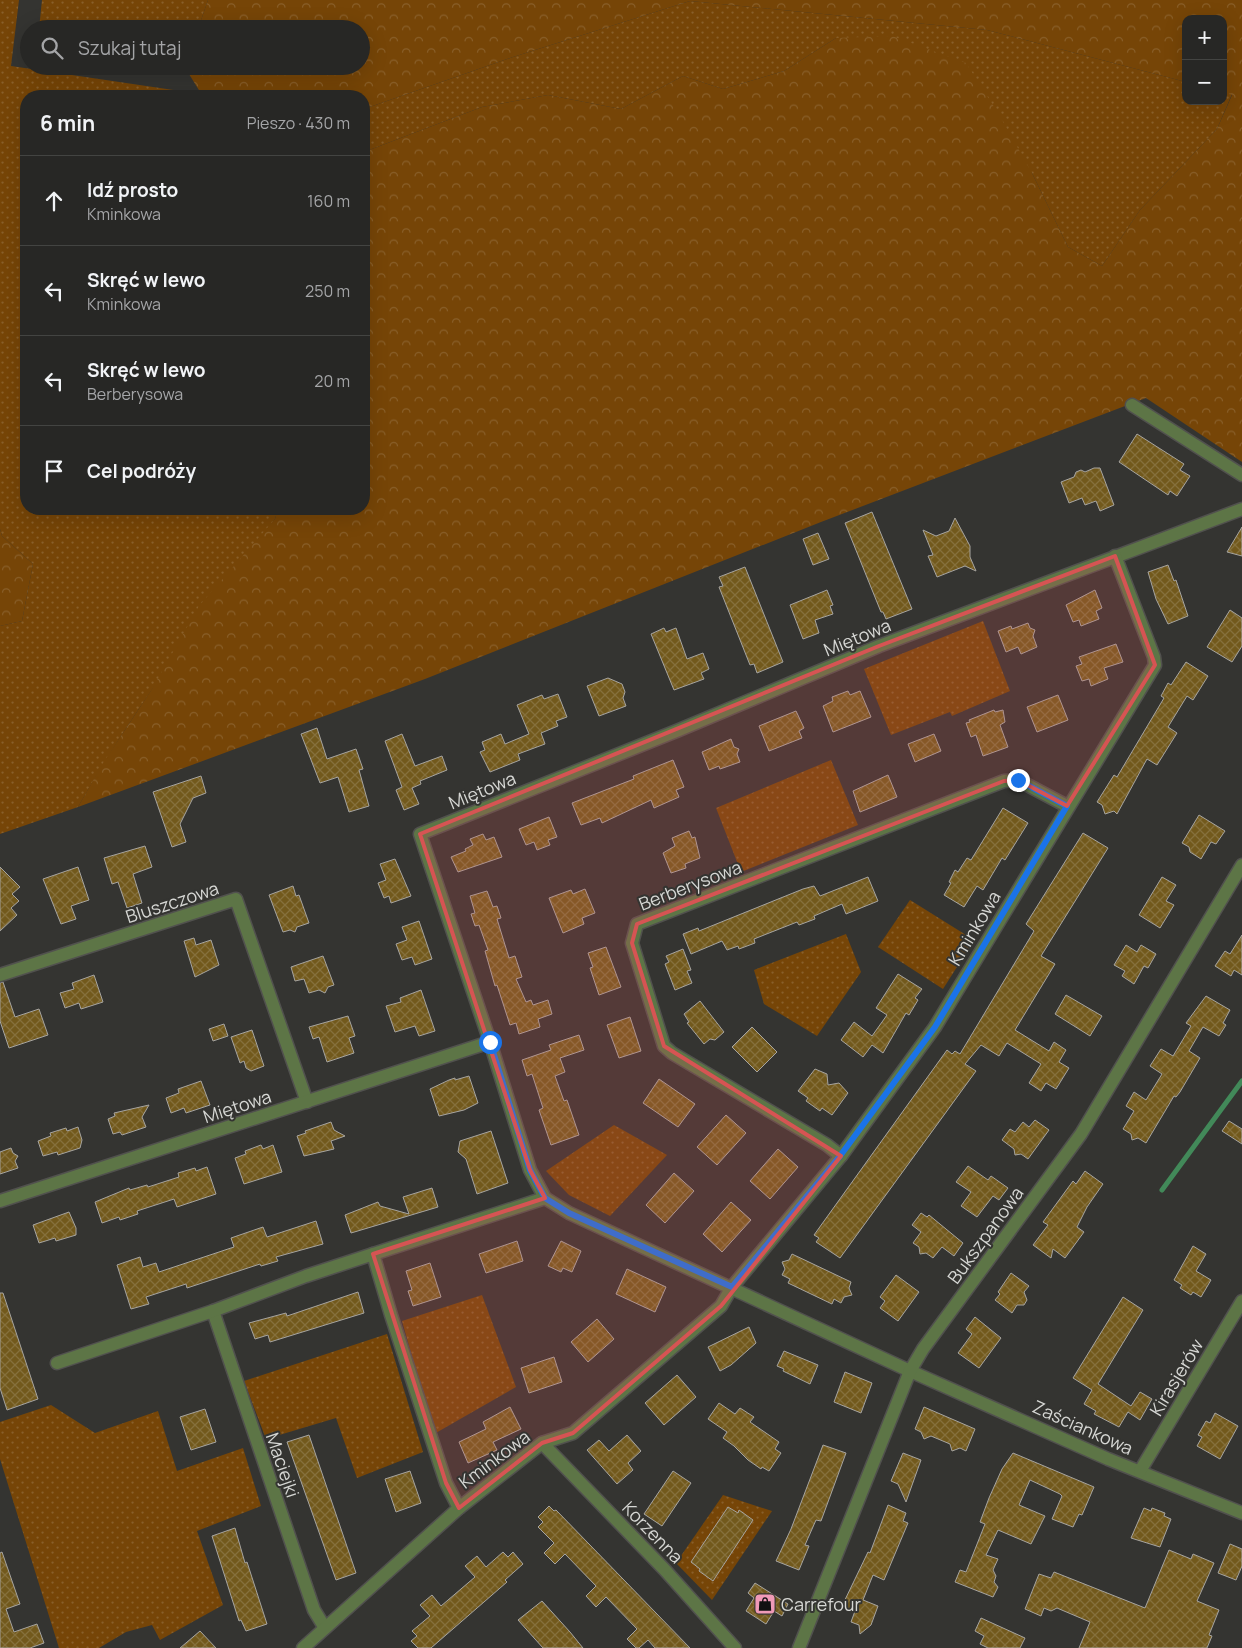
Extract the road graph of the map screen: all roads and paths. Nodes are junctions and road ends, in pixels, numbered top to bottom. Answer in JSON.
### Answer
{"nodes":[{"id":1,"x":1132,"y":405,"type":"dead end"},
{"id":2,"x":1242,"y":475,"type":"edge"},
{"id":3,"x":1242,"y":509,"type":"edge"},
{"id":4,"x":1115,"y":556,"type":"junction"},
{"id":5,"x":1067,"y":806,"type":"junction"},
{"id":6,"x":1242,"y":865,"type":"edge"},
{"id":7,"x":0,"y":976,"type":"edge"},
{"id":8,"x":490,"y":1042,"type":"junction"},
{"id":9,"x":307,"y":1102,"type":"junction"},
{"id":10,"x":840,"y":1156,"type":"junction"},
{"id":11,"x":545,"y":1198,"type":"junction"},
{"id":12,"x":0,"y":1201,"type":"edge"},
{"id":13,"x":373,"y":1254,"type":"junction"},
{"id":14,"x":732,"y":1287,"type":"junction"},
{"id":15,"x":1242,"y":1301,"type":"edge"},
{"id":16,"x":213,"y":1311,"type":"junction"},
{"id":17,"x":57,"y":1363,"type":"dead end"},
{"id":18,"x":910,"y":1371,"type":"junction"},
{"id":19,"x":542,"y":1443,"type":"junction"},
{"id":20,"x":1140,"y":1471,"type":"junction"},
{"id":21,"x":459,"y":1508,"type":"junction"},
{"id":22,"x":1242,"y":1513,"type":"edge"},
{"id":23,"x":325,"y":1628,"type":"junction"},
{"id":24,"x":302,"y":1648,"type":"edge"},
{"id":25,"x":736,"y":1648,"type":"edge"},
{"id":26,"x":799,"y":1648,"type":"edge"}],
"edges":[{"from":1,"to":2,"type":"street"},
{"from":3,"to":4,"type":"street","name":"Miętowa"},
{"from":4,"to":5,"type":"street","name":"Kminkowa"},
{"from":4,"to":8,"type":"street","name":"Miętowa"},
{"from":5,"to":10,"type":"street","name":"Kminkowa"},
{"from":5,"to":10,"type":"street","name":"Berberysowa"},
{"from":6,"to":18,"type":"street","name":"Bukszpanowa"},
{"from":7,"to":9,"type":"street","name":"Bluszczowa"},
{"from":8,"to":9,"type":"street","name":"Miętowa"},
{"from":8,"to":11,"type":"street"},
{"from":9,"to":12,"type":"street","name":"Miętowa"},
{"from":10,"to":14,"type":"street","name":"Kminkowa"},
{"from":11,"to":13,"type":"street"},
{"from":11,"to":14,"type":"street"},
{"from":13,"to":16,"type":"street"},
{"from":13,"to":21,"type":"street"},
{"from":14,"to":18,"type":"street"},
{"from":14,"to":19,"type":"street","name":"Kminkowa"},
{"from":15,"to":20,"type":"street","name":"Kirasjerów"},
{"from":16,"to":17,"type":"street"},
{"from":16,"to":23,"type":"street","name":"Maciejki"},
{"from":18,"to":20,"type":"street","name":"Zaściankowa"},
{"from":18,"to":26,"type":"street","name":"Bukszpanowa"},
{"from":19,"to":21,"type":"street","name":"Kminkowa"},
{"from":19,"to":25,"type":"street","name":"Korzenna"},
{"from":20,"to":22,"type":"street","name":"Zaściankowa"},
{"from":21,"to":23,"type":"street","name":"Kminkowa"},
{"from":23,"to":24,"type":"street","name":"Kminkowa"}]}
